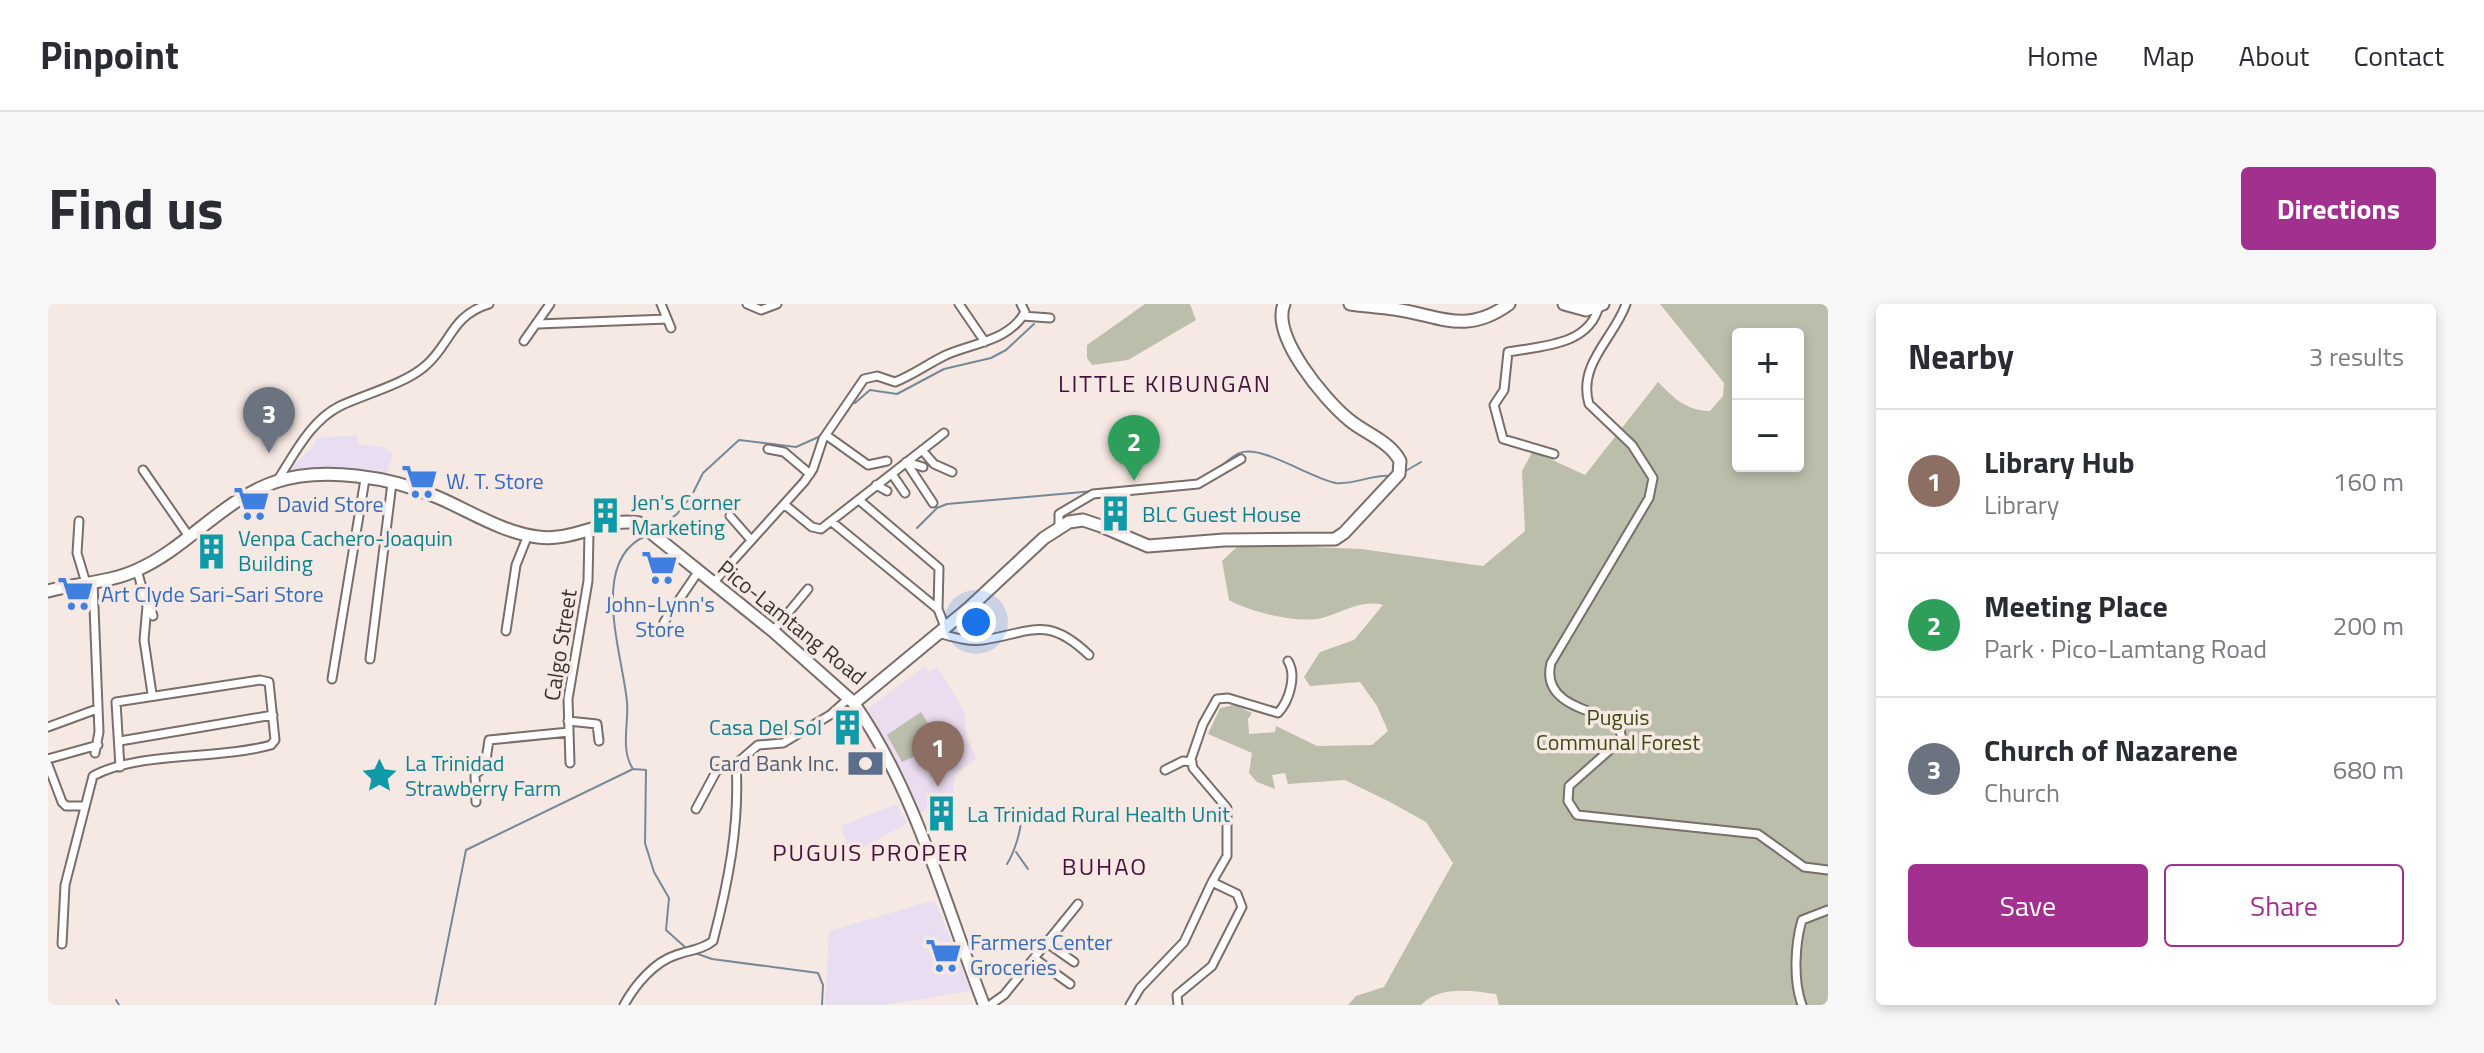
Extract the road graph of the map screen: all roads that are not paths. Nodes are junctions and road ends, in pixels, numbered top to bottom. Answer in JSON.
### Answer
{"nodes":[{"id":1,"x":489,"y":304,"type":"edge"},
{"id":2,"x":550,"y":304,"type":"edge"},
{"id":3,"x":661,"y":304,"type":"edge"},
{"id":4,"x":747,"y":304,"type":"edge"},
{"id":5,"x":777,"y":304,"type":"edge"},
{"id":6,"x":959,"y":304,"type":"edge"},
{"id":7,"x":1021,"y":304,"type":"edge"},
{"id":8,"x":1284,"y":304,"type":"edge"},
{"id":9,"x":1350,"y":304,"type":"edge"},
{"id":10,"x":1509,"y":304,"type":"edge"},
{"id":11,"x":1564,"y":304,"type":"edge"},
{"id":12,"x":1626,"y":304,"type":"edge"},
{"id":13,"x":1601,"y":305,"type":"edge"},
{"id":14,"x":1023,"y":316,"type":"junction"},
{"id":15,"x":1050,"y":318,"type":"dead end"},
{"id":16,"x":667,"y":319,"type":"junction"},
{"id":17,"x":538,"y":324,"type":"junction"},
{"id":18,"x":671,"y":328,"type":"dead end"},
{"id":19,"x":524,"y":341,"type":"dead end"},
{"id":20,"x":985,"y":342,"type":"junction"},
{"id":21,"x":944,"y":433,"type":"dead end"},
{"id":22,"x":826,"y":435,"type":"junction"},
{"id":23,"x":768,"y":449,"type":"dead end"},
{"id":24,"x":922,"y":450,"type":"junction"},
{"id":25,"x":1554,"y":454,"type":"dead end"},
{"id":26,"x":1241,"y":459,"type":"dead end"},
{"id":27,"x":887,"y":461,"type":"dead end"},
{"id":28,"x":906,"y":462,"type":"junction"},
{"id":29,"x":923,"y":467,"type":"dead end"},
{"id":30,"x":143,"y":470,"type":"dead end"},
{"id":31,"x":952,"y":472,"type":"dead end"},
{"id":32,"x":810,"y":474,"type":"junction"},
{"id":33,"x":892,"y":474,"type":"junction"},
{"id":34,"x":365,"y":479,"type":"junction"},
{"id":35,"x":277,"y":481,"type":"junction"},
{"id":36,"x":392,"y":483,"type":"junction"},
{"id":37,"x":876,"y":485,"type":"junction"},
{"id":38,"x":887,"y":491,"type":"dead end"},
{"id":39,"x":905,"y":493,"type":"dead end"},
{"id":40,"x":859,"y":500,"type":"junction"},
{"id":41,"x":933,"y":503,"type":"dead end"},
{"id":42,"x":785,"y":505,"type":"junction"},
{"id":43,"x":730,"y":516,"type":"dead end"},
{"id":44,"x":79,"y":521,"type":"dead end"},
{"id":45,"x":832,"y":522,"type":"junction"},
{"id":46,"x":1059,"y":528,"type":"junction"},
{"id":47,"x":589,"y":532,"type":"junction"},
{"id":48,"x":188,"y":535,"type":"junction"},
{"id":49,"x":528,"y":535,"type":"junction"},
{"id":50,"x":751,"y":540,"type":"junction"},
{"id":51,"x":137,"y":570,"type":"junction"},
{"id":52,"x":698,"y":572,"type":"junction"},
{"id":53,"x":90,"y":582,"type":"junction"},
{"id":54,"x":713,"y":583,"type":"junction"},
{"id":55,"x":142,"y":588,"type":"junction"},
{"id":56,"x":808,"y":589,"type":"dead end"},
{"id":57,"x":48,"y":591,"type":"edge"},
{"id":58,"x":938,"y":609,"type":"junction"},
{"id":59,"x":153,"y":616,"type":"dead end"},
{"id":60,"x":664,"y":622,"type":"dead end"},
{"id":61,"x":941,"y":630,"type":"junction"},
{"id":62,"x":506,"y":631,"type":"dead end"},
{"id":63,"x":773,"y":631,"type":"junction"},
{"id":64,"x":1089,"y":655,"type":"dead end"},
{"id":65,"x":370,"y":659,"type":"dead end"},
{"id":66,"x":1288,"y":661,"type":"dead end"},
{"id":67,"x":332,"y":679,"type":"dead end"},
{"id":68,"x":152,"y":694,"type":"junction"},
{"id":69,"x":852,"y":700,"type":"junction"},
{"id":70,"x":97,"y":709,"type":"junction"},
{"id":71,"x":273,"y":715,"type":"junction"},
{"id":72,"x":568,"y":721,"type":"junction"},
{"id":73,"x":48,"y":727,"type":"edge"},
{"id":74,"x":569,"y":732,"type":"junction"},
{"id":75,"x":120,"y":741,"type":"junction"},
{"id":76,"x":599,"y":741,"type":"dead end"},
{"id":77,"x":48,"y":762,"type":"edge"},
{"id":78,"x":1192,"y":762,"type":"junction"},
{"id":79,"x":570,"y":763,"type":"dead end"},
{"id":80,"x":736,"y":764,"type":"junction"},
{"id":81,"x":120,"y":767,"type":"junction"},
{"id":82,"x":1165,"y":770,"type":"dead end"},
{"id":83,"x":476,"y":802,"type":"dead end"},
{"id":84,"x":83,"y":806,"type":"junction"},
{"id":85,"x":696,"y":809,"type":"dead end"},
{"id":86,"x":1828,"y":870,"type":"edge"},
{"id":87,"x":1212,"y":882,"type":"junction"},
{"id":88,"x":1078,"y":904,"type":"dead end"},
{"id":89,"x":1828,"y":910,"type":"edge"},
{"id":90,"x":1047,"y":943,"type":"junction"},
{"id":91,"x":62,"y":944,"type":"dead end"},
{"id":92,"x":1034,"y":958,"type":"junction"},
{"id":93,"x":1074,"y":962,"type":"dead end"},
{"id":94,"x":1070,"y":984,"type":"dead end"},
{"id":95,"x":624,"y":1005,"type":"edge"},
{"id":96,"x":989,"y":1005,"type":"edge"},
{"id":97,"x":1130,"y":1005,"type":"edge"},
{"id":98,"x":1178,"y":1005,"type":"edge"},
{"id":99,"x":1802,"y":1005,"type":"edge"}],
"edges":[{"from":1,"to":35,"type":"street"},
{"from":2,"to":17,"type":"street"},
{"from":3,"to":16,"type":"street"},
{"from":4,"to":5,"type":"street"},
{"from":6,"to":20,"type":"street"},
{"from":7,"to":14,"type":"street"},
{"from":8,"to":46,"type":"main road"},
{"from":9,"to":10,"type":"main road"},
{"from":11,"to":13,"type":"main road"},
{"from":12,"to":86,"type":"street"},
{"from":13,"to":25,"type":"street"},
{"from":14,"to":15,"type":"street"},
{"from":14,"to":20,"type":"street"},
{"from":16,"to":17,"type":"street"},
{"from":16,"to":18,"type":"street"},
{"from":17,"to":19,"type":"street"},
{"from":20,"to":22,"type":"street"},
{"from":21,"to":24,"type":"street"},
{"from":22,"to":27,"type":"street"},
{"from":22,"to":32,"type":"street"},
{"from":23,"to":32,"type":"street"},
{"from":24,"to":28,"type":"street"},
{"from":24,"to":31,"type":"street"},
{"from":26,"to":46,"type":"street"},
{"from":28,"to":29,"type":"street"},
{"from":28,"to":33,"type":"street"},
{"from":28,"to":41,"type":"street"},
{"from":30,"to":48,"type":"street"},
{"from":32,"to":42,"type":"street"},
{"from":33,"to":37,"type":"street"},
{"from":33,"to":39,"type":"street"},
{"from":34,"to":35,"type":"main road","name":"Pico-Lamtang Road"},
{"from":34,"to":36,"type":"main road","name":"Pico-Lamtang Road"},
{"from":34,"to":67,"type":"street"},
{"from":35,"to":48,"type":"main road","name":"Pico-Lamtang Road"},
{"from":36,"to":49,"type":"main road","name":"Pico-Lamtang Road"},
{"from":36,"to":65,"type":"street"},
{"from":37,"to":38,"type":"street"},
{"from":37,"to":40,"type":"street"},
{"from":40,"to":45,"type":"street"},
{"from":40,"to":58,"type":"street"},
{"from":42,"to":45,"type":"street"},
{"from":42,"to":50,"type":"street"},
{"from":43,"to":50,"type":"street"},
{"from":44,"to":53,"type":"street"},
{"from":45,"to":58,"type":"street"},
{"from":46,"to":61,"type":"main road","name":"Pico-Lamtang Road"},
{"from":47,"to":49,"type":"main road","name":"Pico-Lamtang Road"},
{"from":47,"to":52,"type":"main road","name":"Pico-Lamtang Road"},
{"from":47,"to":72,"type":"street","name":"Calgo Street"},
{"from":48,"to":51,"type":"main road","name":"Pico-Lamtang Road"},
{"from":49,"to":62,"type":"street"},
{"from":50,"to":54,"type":"street"},
{"from":51,"to":53,"type":"main road","name":"Pico-Lamtang Road"},
{"from":51,"to":55,"type":"street"},
{"from":52,"to":54,"type":"main road","name":"Pico-Lamtang Road"},
{"from":52,"to":60,"type":"street"},
{"from":53,"to":57,"type":"main road","name":"Pico-Lamtang Road"},
{"from":53,"to":70,"type":"street"},
{"from":54,"to":63,"type":"main road","name":"Pico-Lamtang Road"},
{"from":55,"to":59,"type":"street"},
{"from":55,"to":68,"type":"street"},
{"from":56,"to":63,"type":"street"},
{"from":58,"to":61,"type":"street"},
{"from":61,"to":64,"type":"street"},
{"from":61,"to":69,"type":"main road","name":"Pico-Lamtang Road"},
{"from":63,"to":69,"type":"main road","name":"Pico-Lamtang Road"},
{"from":66,"to":78,"type":"street"},
{"from":68,"to":71,"type":"street"},
{"from":68,"to":75,"type":"street"},
{"from":69,"to":80,"type":"street"},
{"from":69,"to":96,"type":"main road"},
{"from":70,"to":73,"type":"street"},
{"from":70,"to":77,"type":"street"},
{"from":71,"to":75,"type":"street"},
{"from":71,"to":81,"type":"street"},
{"from":72,"to":74,"type":"street","name":"Calgo Street"},
{"from":72,"to":76,"type":"street"},
{"from":74,"to":79,"type":"street","name":"Calgo Street"},
{"from":74,"to":83,"type":"street"},
{"from":75,"to":81,"type":"street"},
{"from":77,"to":84,"type":"street"},
{"from":78,"to":82,"type":"street"},
{"from":78,"to":87,"type":"street"},
{"from":80,"to":85,"type":"street"},
{"from":80,"to":95,"type":"street"},
{"from":81,"to":84,"type":"street"},
{"from":84,"to":91,"type":"street"},
{"from":87,"to":97,"type":"street"},
{"from":87,"to":98,"type":"street"},
{"from":88,"to":90,"type":"street"},
{"from":89,"to":99,"type":"street"},
{"from":90,"to":92,"type":"street"},
{"from":90,"to":93,"type":"street"},
{"from":92,"to":94,"type":"street"},
{"from":92,"to":96,"type":"street"}]}
